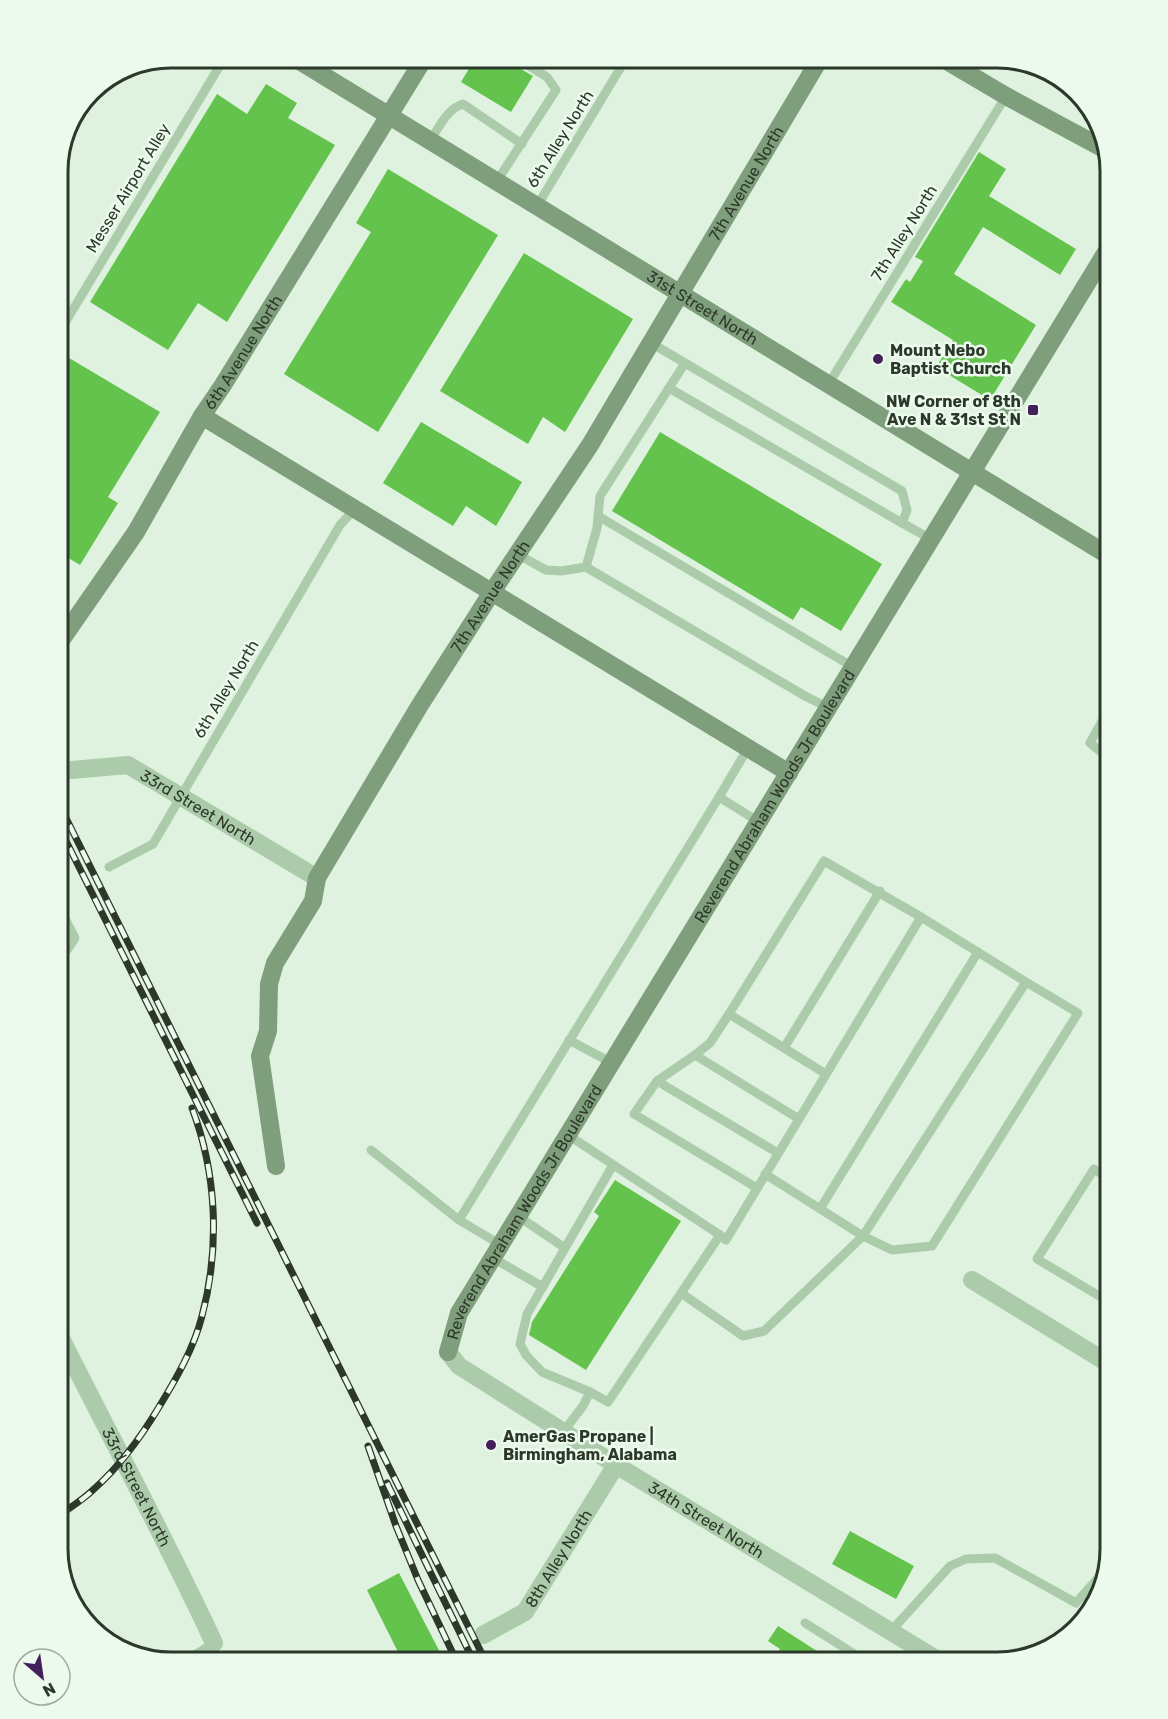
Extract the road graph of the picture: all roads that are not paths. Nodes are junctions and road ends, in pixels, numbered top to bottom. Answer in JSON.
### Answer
{"nodes":[{"id":1,"x":218,"y":68,"type":"edge"},
{"id":2,"x":311,"y":68,"type":"edge"},
{"id":3,"x":418,"y":68,"type":"edge"},
{"id":4,"x":532,"y":68,"type":"edge"},
{"id":5,"x":620,"y":68,"type":"edge"},
{"id":6,"x":815,"y":68,"type":"edge"},
{"id":7,"x":959,"y":68,"type":"edge"},
{"id":8,"x":1006,"y":96,"type":"junction"},
{"id":9,"x":389,"y":115,"type":"junction"},
{"id":10,"x":430,"y":141,"type":"junction"},
{"id":11,"x":522,"y":144,"type":"junction"},
{"id":12,"x":1097,"y":145,"type":"edge"},
{"id":13,"x":497,"y":181,"type":"junction"},
{"id":14,"x":537,"y":206,"type":"junction"},
{"id":15,"x":1100,"y":262,"type":"edge"},
{"id":16,"x":679,"y":293,"type":"junction"},
{"id":17,"x":68,"y":318,"type":"edge"},
{"id":18,"x":651,"y":343,"type":"junction"},
{"id":19,"x":685,"y":363,"type":"junction"},
{"id":20,"x":828,"y":385,"type":"junction"},
{"id":21,"x":669,"y":388,"type":"junction"},
{"id":22,"x":202,"y":416,"type":"junction"},
{"id":23,"x":972,"y":472,"type":"junction"},
{"id":24,"x":355,"y":509,"type":"junction"},
{"id":25,"x":598,"y":516,"type":"junction"},
{"id":26,"x":902,"y":523,"type":"junction"},
{"id":27,"x":931,"y":539,"type":"junction"},
{"id":28,"x":1100,"y":550,"type":"edge"},
{"id":29,"x":517,"y":554,"type":"junction"},
{"id":30,"x":586,"y":567,"type":"junction"},
{"id":31,"x":492,"y":592,"type":"junction"},
{"id":32,"x":68,"y":630,"type":"edge"},
{"id":33,"x":853,"y":668,"type":"junction"},
{"id":34,"x":829,"y":708,"type":"junction"},
{"id":35,"x":1100,"y":725,"type":"edge"},
{"id":36,"x":748,"y":748,"type":"junction"},
{"id":37,"x":1100,"y":751,"type":"edge"},
{"id":38,"x":72,"y":770,"type":"dead end"},
{"id":39,"x":789,"y":773,"type":"junction"},
{"id":40,"x":181,"y":795,"type":"junction"},
{"id":41,"x":719,"y":797,"type":"junction"},
{"id":42,"x":759,"y":822,"type":"junction"},
{"id":43,"x":109,"y":867,"type":"dead end"},
{"id":44,"x":317,"y":878,"type":"junction"},
{"id":45,"x":880,"y":891,"type":"junction"},
{"id":46,"x":921,"y":917,"type":"junction"},
{"id":47,"x":68,"y":924,"type":"edge"},
{"id":48,"x":68,"y":948,"type":"edge"},
{"id":49,"x":978,"y":952,"type":"junction"},
{"id":50,"x":1026,"y":982,"type":"junction"},
{"id":51,"x":729,"y":1014,"type":"junction"},
{"id":52,"x":569,"y":1040,"type":"junction"},
{"id":53,"x":784,"y":1048,"type":"junction"},
{"id":54,"x":695,"y":1055,"type":"junction"},
{"id":55,"x":612,"y":1063,"type":"junction"},
{"id":56,"x":826,"y":1074,"type":"junction"},
{"id":57,"x":657,"y":1081,"type":"junction"},
{"id":58,"x":799,"y":1119,"type":"junction"},
{"id":59,"x":568,"y":1135,"type":"junction"},
{"id":60,"x":371,"y":1150,"type":"dead end"},
{"id":61,"x":778,"y":1152,"type":"junction"},
{"id":62,"x":613,"y":1165,"type":"junction"},
{"id":63,"x":276,"y":1166,"type":"dead end"},
{"id":64,"x":1100,"y":1173,"type":"edge"},
{"id":65,"x":765,"y":1174,"type":"junction"},
{"id":66,"x":757,"y":1188,"type":"junction"},
{"id":67,"x":820,"y":1209,"type":"junction"},
{"id":68,"x":518,"y":1216,"type":"junction"},
{"id":69,"x":459,"y":1220,"type":"junction"},
{"id":70,"x":720,"y":1235,"type":"junction"},
{"id":71,"x":863,"y":1236,"type":"junction"},
{"id":72,"x":565,"y":1248,"type":"junction"},
{"id":73,"x":497,"y":1252,"type":"junction"},
{"id":74,"x":972,"y":1280,"type":"dead end"},
{"id":75,"x":543,"y":1287,"type":"junction"},
{"id":76,"x":681,"y":1293,"type":"junction"},
{"id":77,"x":1100,"y":1296,"type":"edge"},
{"id":78,"x":68,"y":1352,"type":"edge"},
{"id":79,"x":448,"y":1352,"type":"joint"},
{"id":80,"x":1100,"y":1358,"type":"edge"},
{"id":81,"x":590,"y":1392,"type":"junction"},
{"id":82,"x":563,"y":1431,"type":"junction"},
{"id":83,"x":616,"y":1465,"type":"junction"},
{"id":84,"x":1095,"y":1581,"type":"edge"},
{"id":85,"x":805,"y":1623,"type":"dead end"},
{"id":86,"x":891,"y":1631,"type":"junction"},
{"id":87,"x":483,"y":1635,"type":"dead end"},
{"id":88,"x":214,"y":1644,"type":"joint"},
{"id":89,"x":202,"y":1651,"type":"edge"},
{"id":90,"x":851,"y":1652,"type":"edge"},
{"id":91,"x":925,"y":1652,"type":"edge"}],
"edges":[{"from":1,"to":17,"type":"lane","name":"Messer Airport Alley"},
{"from":2,"to":9,"type":"street","name":"31st Street North"},
{"from":3,"to":9,"type":"street","name":"6th Avenue North"},
{"from":4,"to":11,"type":"lane"},
{"from":5,"to":14,"type":"lane","name":"6th Alley North"},
{"from":6,"to":16,"type":"street","name":"7th Avenue North"},
{"from":7,"to":8,"type":"street"},
{"from":8,"to":12,"type":"street"},
{"from":8,"to":20,"type":"lane","name":"7th Alley North"},
{"from":9,"to":10,"type":"street","name":"31st Street North"},
{"from":9,"to":22,"type":"street","name":"6th Avenue North"},
{"from":10,"to":11,"type":"lane"},
{"from":10,"to":13,"type":"street","name":"31st Street North"},
{"from":11,"to":13,"type":"lane"},
{"from":13,"to":14,"type":"street","name":"31st Street North"},
{"from":14,"to":16,"type":"street","name":"31st Street North"},
{"from":15,"to":23,"type":"street","name":"Reverend Abraham Woods Jr Boulevard"},
{"from":16,"to":18,"type":"street","name":"7th Avenue North"},
{"from":16,"to":20,"type":"street","name":"31st Street North"},
{"from":18,"to":19,"type":"lane"},
{"from":18,"to":29,"type":"street","name":"7th Avenue North"},
{"from":19,"to":21,"type":"lane"},
{"from":19,"to":26,"type":"lane"},
{"from":20,"to":23,"type":"street","name":"31st Street North"},
{"from":21,"to":25,"type":"lane"},
{"from":21,"to":26,"type":"lane"},
{"from":22,"to":24,"type":"street"},
{"from":22,"to":32,"type":"street","name":"6th Avenue North"},
{"from":23,"to":27,"type":"street","name":"Reverend Abraham Woods Jr Boulevard"},
{"from":23,"to":28,"type":"street","name":"31st Street North"},
{"from":24,"to":31,"type":"street"},
{"from":24,"to":40,"type":"lane","name":"6th Alley North"},
{"from":25,"to":30,"type":"lane"},
{"from":25,"to":33,"type":"lane"},
{"from":26,"to":27,"type":"lane"},
{"from":27,"to":33,"type":"street","name":"Reverend Abraham Woods Jr Boulevard"},
{"from":29,"to":30,"type":"lane"},
{"from":29,"to":31,"type":"street","name":"7th Avenue North"},
{"from":30,"to":34,"type":"lane"},
{"from":31,"to":36,"type":"street"},
{"from":31,"to":44,"type":"street","name":"7th Avenue North"},
{"from":33,"to":34,"type":"street","name":"Reverend Abraham Woods Jr Boulevard"},
{"from":34,"to":39,"type":"street","name":"Reverend Abraham Woods Jr Boulevard"},
{"from":35,"to":37,"type":"lane"},
{"from":36,"to":39,"type":"street"},
{"from":36,"to":41,"type":"lane"},
{"from":38,"to":40,"type":"street","name":"33rd Street North"},
{"from":39,"to":42,"type":"street","name":"Reverend Abraham Woods Jr Boulevard"},
{"from":40,"to":43,"type":"lane","name":"6th Alley North"},
{"from":40,"to":44,"type":"street","name":"33rd Street North"},
{"from":41,"to":42,"type":"lane"},
{"from":41,"to":52,"type":"lane"},
{"from":42,"to":55,"type":"street","name":"Reverend Abraham Woods Jr Boulevard"},
{"from":44,"to":63,"type":"street","name":"7th Avenue North"},
{"from":45,"to":46,"type":"lane"},
{"from":45,"to":51,"type":"lane"},
{"from":45,"to":53,"type":"lane"},
{"from":46,"to":49,"type":"lane"},
{"from":46,"to":56,"type":"lane"},
{"from":47,"to":48,"type":"lane"},
{"from":49,"to":50,"type":"lane"},
{"from":49,"to":67,"type":"lane"},
{"from":50,"to":71,"type":"lane"},
{"from":50,"to":71,"type":"lane"},
{"from":51,"to":53,"type":"lane"},
{"from":51,"to":54,"type":"lane"},
{"from":52,"to":55,"type":"lane"},
{"from":52,"to":69,"type":"lane"},
{"from":53,"to":56,"type":"lane"},
{"from":54,"to":57,"type":"lane"},
{"from":54,"to":58,"type":"lane"},
{"from":55,"to":59,"type":"street","name":"Reverend Abraham Woods Jr Boulevard"},
{"from":56,"to":58,"type":"lane"},
{"from":57,"to":61,"type":"lane"},
{"from":57,"to":66,"type":"lane"},
{"from":58,"to":61,"type":"lane"},
{"from":59,"to":62,"type":"lane"},
{"from":59,"to":68,"type":"street","name":"Reverend Abraham Woods Jr Boulevard"},
{"from":60,"to":69,"type":"lane"},
{"from":61,"to":65,"type":"lane"},
{"from":62,"to":70,"type":"lane"},
{"from":62,"to":72,"type":"lane"},
{"from":64,"to":77,"type":"lane"},
{"from":65,"to":66,"type":"lane"},
{"from":65,"to":67,"type":"lane"},
{"from":66,"to":70,"type":"lane"},
{"from":67,"to":71,"type":"lane"},
{"from":68,"to":72,"type":"lane"},
{"from":68,"to":73,"type":"street","name":"Reverend Abraham Woods Jr Boulevard"},
{"from":69,"to":73,"type":"lane"},
{"from":70,"to":76,"type":"lane"},
{"from":71,"to":76,"type":"lane"},
{"from":72,"to":75,"type":"lane"},
{"from":73,"to":75,"type":"lane"},
{"from":73,"to":79,"type":"street","name":"Reverend Abraham Woods Jr Boulevard"},
{"from":74,"to":80,"type":"street"},
{"from":75,"to":81,"type":"lane"},
{"from":76,"to":81,"type":"lane"},
{"from":78,"to":88,"type":"street","name":"33rd Street North"},
{"from":79,"to":82,"type":"street","name":"34th Street North"},
{"from":81,"to":82,"type":"lane"},
{"from":82,"to":83,"type":"street","name":"34th Street North"},
{"from":83,"to":86,"type":"street","name":"34th Street North"},
{"from":83,"to":87,"type":"street","name":"8th Alley North"},
{"from":84,"to":86,"type":"lane"},
{"from":85,"to":90,"type":"lane"},
{"from":86,"to":91,"type":"street","name":"34th Street North"},
{"from":88,"to":89,"type":"lane"}]}
